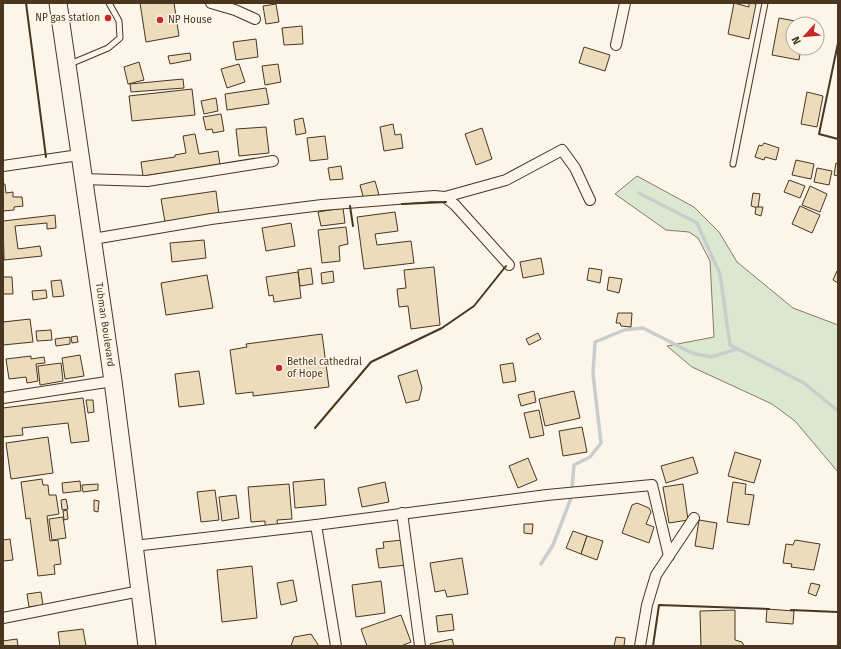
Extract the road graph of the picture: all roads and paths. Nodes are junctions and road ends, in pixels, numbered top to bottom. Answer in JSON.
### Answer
{"nodes":[{"id":1,"x":58,"y":3,"type":"edge"},
{"id":2,"x":109,"y":3,"type":"edge"},
{"id":3,"x":211,"y":3,"type":"edge"},
{"id":4,"x":625,"y":3,"type":"edge"},
{"id":5,"x":765,"y":3,"type":"edge"},
{"id":6,"x":255,"y":19,"type":"dead end"},
{"id":7,"x":616,"y":45,"type":"dead end"},
{"id":8,"x":67,"y":65,"type":"junction"},
{"id":9,"x":79,"y":155,"type":"junction"},
{"id":10,"x":273,"y":161,"type":"dead end"},
{"id":11,"x":733,"y":164,"type":"dead end"},
{"id":12,"x":3,"y":166,"type":"edge"},
{"id":13,"x":83,"y":179,"type":"junction"},
{"id":14,"x":445,"y":198,"type":"junction"},
{"id":15,"x":590,"y":200,"type":"dead end"},
{"id":16,"x":93,"y":239,"type":"junction"},
{"id":17,"x":508,"y":265,"type":"dead end"},
{"id":18,"x":113,"y":381,"type":"junction"},
{"id":19,"x":3,"y":398,"type":"edge"},
{"id":20,"x":402,"y":513,"type":"junction"},
{"id":21,"x":694,"y":518,"type":"dead end"},
{"id":22,"x":316,"y":525,"type":"junction"},
{"id":23,"x":134,"y":546,"type":"junction"},
{"id":24,"x":669,"y":556,"type":"junction"},
{"id":25,"x":140,"y":591,"type":"junction"},
{"id":26,"x":3,"y":618,"type":"edge"},
{"id":27,"x":147,"y":646,"type":"edge"},
{"id":28,"x":336,"y":646,"type":"edge"},
{"id":29,"x":420,"y":646,"type":"edge"},
{"id":30,"x":640,"y":646,"type":"edge"}],
"edges":[{"from":1,"to":8,"type":"highway","name":"Tubman Boulevard"},
{"from":2,"to":8,"type":"lane"},
{"from":3,"to":6,"type":"street"},
{"from":4,"to":7,"type":"street"},
{"from":5,"to":11,"type":"lane"},
{"from":8,"to":9,"type":"highway","name":"Tubman Boulevard"},
{"from":9,"to":12,"type":"street"},
{"from":9,"to":13,"type":"highway","name":"Tubman Boulevard"},
{"from":10,"to":13,"type":"street"},
{"from":13,"to":16,"type":"highway","name":"Tubman Boulevard"},
{"from":14,"to":15,"type":"street"},
{"from":14,"to":16,"type":"street"},
{"from":14,"to":17,"type":"street"},
{"from":16,"to":18,"type":"highway","name":"Tubman Boulevard"},
{"from":18,"to":19,"type":"street"},
{"from":18,"to":23,"type":"highway","name":"Tubman Boulevard"},
{"from":20,"to":22,"type":"street"},
{"from":20,"to":24,"type":"street"},
{"from":20,"to":29,"type":"street"},
{"from":21,"to":24,"type":"street"},
{"from":22,"to":23,"type":"street"},
{"from":22,"to":28,"type":"street"},
{"from":23,"to":25,"type":"highway","name":"Tubman Boulevard"},
{"from":24,"to":30,"type":"street"},
{"from":25,"to":26,"type":"street"},
{"from":25,"to":27,"type":"highway","name":"Tubman Boulevard"}]}
